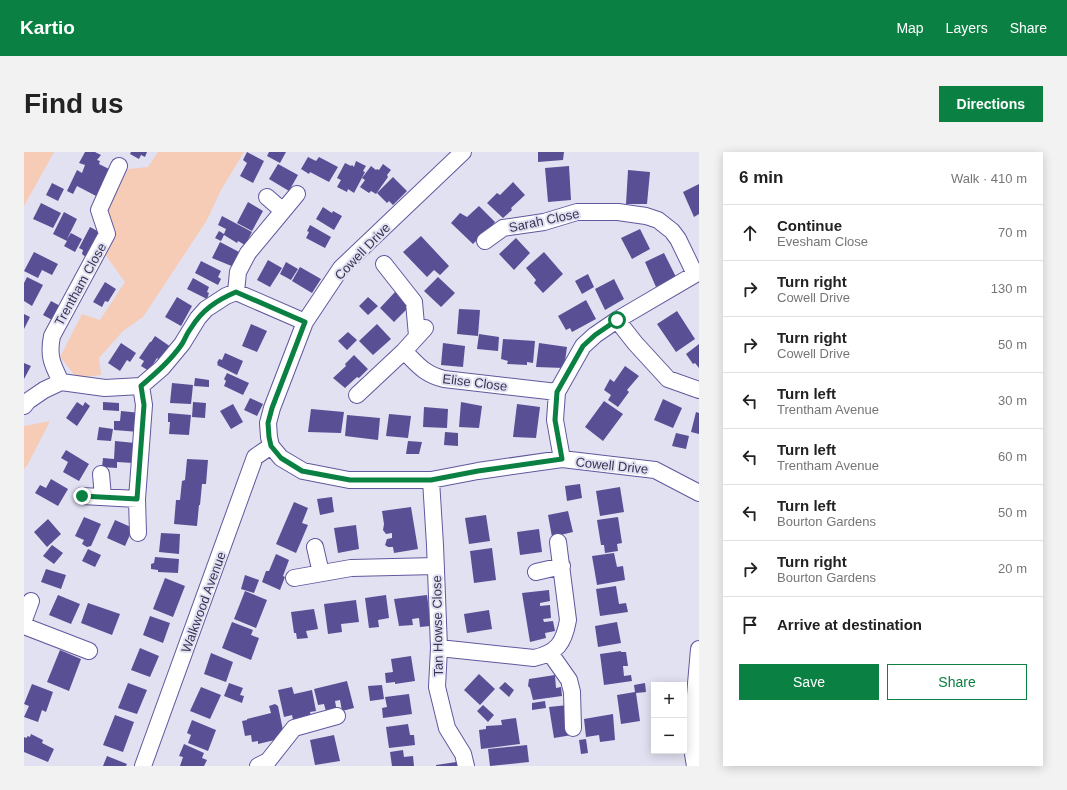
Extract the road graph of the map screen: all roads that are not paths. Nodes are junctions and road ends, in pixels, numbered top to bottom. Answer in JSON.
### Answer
{"nodes":[{"id":1,"x":463,"y":152,"type":"edge"},
{"id":2,"x":119,"y":166,"type":"dead end"},
{"id":3,"x":297,"y":194,"type":"dead end"},
{"id":4,"x":267,"y":197,"type":"dead end"},
{"id":5,"x":283,"y":211,"type":"junction"},
{"id":6,"x":485,"y":241,"type":"dead end"},
{"id":7,"x":384,"y":264,"type":"dead end"},
{"id":8,"x":697,"y":273,"type":"edge"},
{"id":9,"x":236,"y":292,"type":"junction"},
{"id":10,"x":617,"y":320,"type":"junction"},
{"id":11,"x":305,"y":322,"type":"junction"},
{"id":12,"x":404,"y":351,"type":"junction"},
{"id":13,"x":61,"y":382,"type":"junction"},
{"id":14,"x":141,"y":386,"type":"junction"},
{"id":15,"x":699,"y":390,"type":"edge"},
{"id":16,"x":557,"y":392,"type":"junction"},
{"id":17,"x":357,"y":395,"type":"dead end"},
{"id":18,"x":24,"y":406,"type":"edge"},
{"id":19,"x":271,"y":446,"type":"junction"},
{"id":20,"x":562,"y":459,"type":"junction"},
{"id":21,"x":101,"y":474,"type":"dead end"},
{"id":22,"x":431,"y":480,"type":"junction"},
{"id":23,"x":699,"y":493,"type":"edge"},
{"id":24,"x":82,"y":496,"type":"dead end"},
{"id":25,"x":103,"y":497,"type":"junction"},
{"id":26,"x":137,"y":499,"type":"junction"},
{"id":27,"x":138,"y":533,"type":"dead end"},
{"id":28,"x":558,"y":542,"type":"dead end"},
{"id":29,"x":315,"y":547,"type":"dead end"},
{"id":30,"x":436,"y":566,"type":"junction"},
{"id":31,"x":562,"y":566,"type":"junction"},
{"id":32,"x":536,"y":572,"type":"dead end"},
{"id":33,"x":321,"y":573,"type":"junction"},
{"id":34,"x":294,"y":578,"type":"dead end"},
{"id":35,"x":31,"y":601,"type":"dead end"},
{"id":36,"x":24,"y":620,"type":"edge"},
{"id":37,"x":24,"y":626,"type":"edge"},
{"id":38,"x":439,"y":648,"type":"junction"},
{"id":39,"x":699,"y":649,"type":"edge"},
{"id":40,"x":89,"y":651,"type":"dead end"},
{"id":41,"x":550,"y":653,"type":"junction"},
{"id":42,"x":337,"y":716,"type":"dead end"},
{"id":43,"x":573,"y":728,"type":"dead end"},
{"id":44,"x":691,"y":742,"type":"junction"},
{"id":45,"x":144,"y":766,"type":"edge"},
{"id":46,"x":258,"y":766,"type":"edge"},
{"id":47,"x":466,"y":766,"type":"edge"},
{"id":48,"x":687,"y":766,"type":"edge"},
{"id":49,"x":695,"y":766,"type":"edge"}],
"edges":[{"from":1,"to":11,"type":"street","name":"Cowell Drive"},
{"from":2,"to":13,"type":"street","name":"Trentham Close"},
{"from":3,"to":5,"type":"street"},
{"from":4,"to":5,"type":"street"},
{"from":5,"to":9,"type":"street"},
{"from":6,"to":8,"type":"street","name":"Sarah Close"},
{"from":7,"to":12,"type":"street"},
{"from":8,"to":10,"type":"street"},
{"from":9,"to":11,"type":"street"},
{"from":9,"to":14,"type":"street"},
{"from":10,"to":15,"type":"street"},
{"from":10,"to":16,"type":"street"},
{"from":11,"to":19,"type":"street","name":"Cowell Drive"},
{"from":12,"to":16,"type":"street","name":"Elise Close"},
{"from":12,"to":17,"type":"street"},
{"from":13,"to":14,"type":"street"},
{"from":13,"to":18,"type":"street"},
{"from":14,"to":26,"type":"street"},
{"from":16,"to":20,"type":"street"},
{"from":19,"to":22,"type":"street","name":"Cowell Drive"},
{"from":19,"to":45,"type":"street","name":"Walkwood Avenue"},
{"from":20,"to":22,"type":"street","name":"Cowell Drive"},
{"from":20,"to":23,"type":"street","name":"Cowell Drive"},
{"from":21,"to":25,"type":"street"},
{"from":22,"to":30,"type":"street","name":"Tan Howse Close"},
{"from":24,"to":25,"type":"street"},
{"from":25,"to":26,"type":"street"},
{"from":26,"to":27,"type":"street"},
{"from":28,"to":31,"type":"street"},
{"from":29,"to":33,"type":"street"},
{"from":30,"to":33,"type":"street"},
{"from":30,"to":38,"type":"street","name":"Tan Howse Close"},
{"from":31,"to":32,"type":"street"},
{"from":31,"to":41,"type":"street"},
{"from":33,"to":34,"type":"street"},
{"from":35,"to":36,"type":"street"},
{"from":37,"to":40,"type":"street"},
{"from":38,"to":41,"type":"street"},
{"from":38,"to":47,"type":"street","name":"Tan Howse Close"},
{"from":39,"to":44,"type":"street"},
{"from":41,"to":43,"type":"street"},
{"from":42,"to":46,"type":"street"},
{"from":44,"to":48,"type":"street"},
{"from":44,"to":49,"type":"street"}]}
